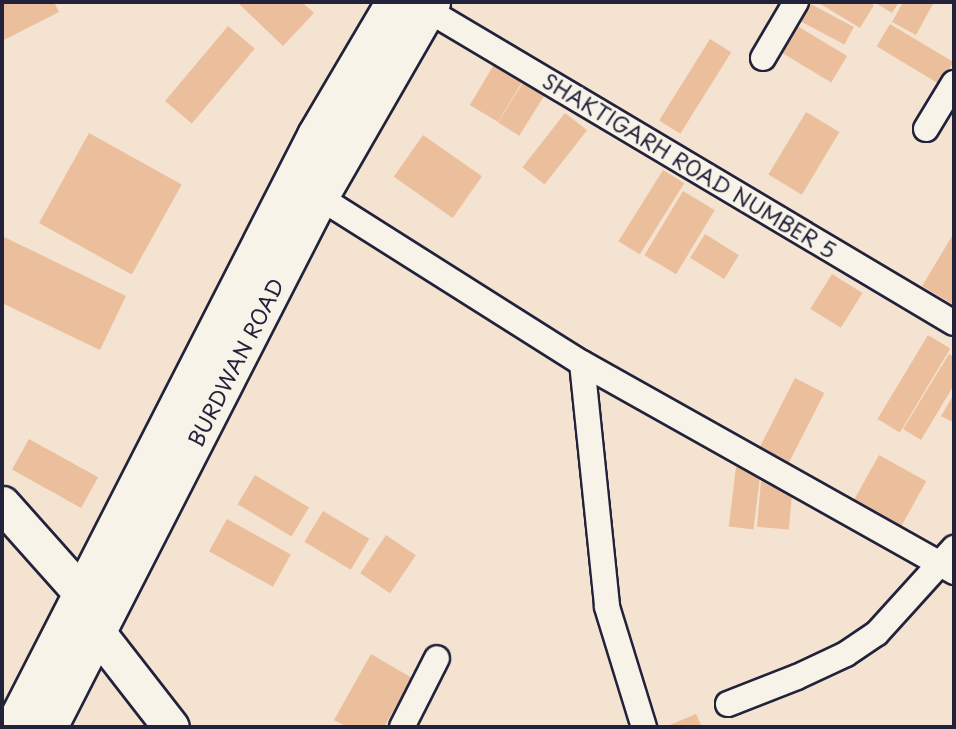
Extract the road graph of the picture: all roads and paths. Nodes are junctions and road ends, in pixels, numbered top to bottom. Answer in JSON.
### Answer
{"nodes":[{"id":1,"x":796,"y":2,"type":"edge"},
{"id":2,"x":417,"y":4,"type":"edge"},
{"id":3,"x":763,"y":58,"type":"dead end"},
{"id":4,"x":954,"y":83,"type":"edge"},
{"id":5,"x":926,"y":130,"type":"dead end"},
{"id":6,"x":319,"y":197,"type":"junction"},
{"id":7,"x":954,"y":323,"type":"edge"},
{"id":8,"x":582,"y":363,"type":"junction"},
{"id":9,"x":170,"y":457,"type":"junction"},
{"id":10,"x":2,"y":504,"type":"edge"},
{"id":11,"x":950,"y":562,"type":"edge"},
{"id":12,"x":83,"y":595,"type":"junction"},
{"id":13,"x":97,"y":632,"type":"junction"},
{"id":14,"x":437,"y":658,"type":"dead end"},
{"id":15,"x":728,"y":704,"type":"dead end"},
{"id":16,"x":15,"y":727,"type":"edge"},
{"id":17,"x":48,"y":727,"type":"edge"},
{"id":18,"x":171,"y":727,"type":"edge"},
{"id":19,"x":402,"y":727,"type":"edge"},
{"id":20,"x":644,"y":727,"type":"edge"}],
"edges":[{"from":1,"to":3,"type":"street"},
{"from":2,"to":6,"type":"main road","name":"BURDWAN ROAD"},
{"from":2,"to":7,"type":"street","name":"SHAKTIGARH ROAD NUMBER 5"},
{"from":2,"to":9,"type":"main road","name":"BURDWAN ROAD"},
{"from":4,"to":5,"type":"street"},
{"from":6,"to":8,"type":"street"},
{"from":6,"to":9,"type":"main road","name":"BURDWAN ROAD"},
{"from":8,"to":11,"type":"street"},
{"from":8,"to":20,"type":"street"},
{"from":9,"to":12,"type":"main road","name":"BURDWAN ROAD"},
{"from":9,"to":13,"type":"main road","name":"BURDWAN ROAD"},
{"from":10,"to":12,"type":"street"},
{"from":11,"to":15,"type":"street"},
{"from":12,"to":16,"type":"main road","name":"BURDWAN ROAD"},
{"from":13,"to":17,"type":"main road","name":"BURDWAN ROAD"},
{"from":13,"to":18,"type":"street"},
{"from":14,"to":19,"type":"street"}]}
